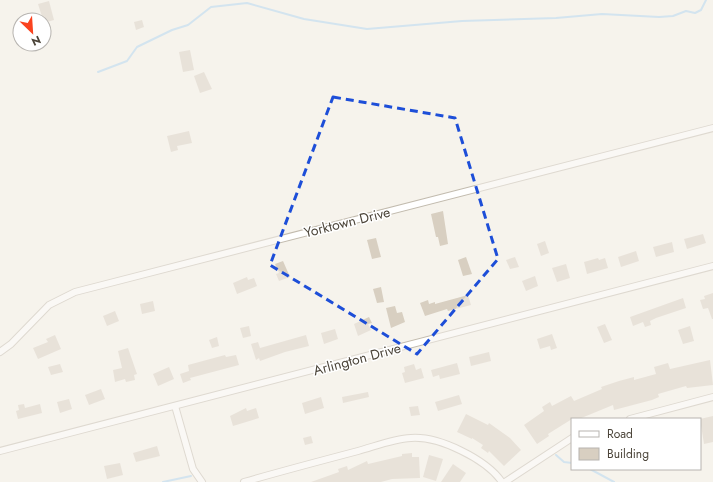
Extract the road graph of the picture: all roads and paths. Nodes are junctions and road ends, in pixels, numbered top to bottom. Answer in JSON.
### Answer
{"nodes":[{"id":1,"x":713,"y":128,"type":"edge"},
{"id":2,"x":713,"y":266,"type":"edge"},
{"id":3,"x":0,"y":352,"type":"edge"},
{"id":4,"x":713,"y":398,"type":"edge"},
{"id":5,"x":175,"y":406,"type":"junction"},
{"id":6,"x":634,"y":418,"type":"edge"},
{"id":7,"x":571,"y":439,"type":"edge"},
{"id":8,"x":0,"y":451,"type":"edge"},
{"id":9,"x":202,"y":482,"type":"edge"},
{"id":10,"x":244,"y":482,"type":"edge"},
{"id":11,"x":502,"y":482,"type":"edge"},
{"id":12,"x":505,"y":482,"type":"edge"}],
"edges":[{"from":1,"to":3,"type":"street","name":"Yorktown Drive"},
{"from":2,"to":5,"type":"street","name":"Arlington Drive"},
{"from":4,"to":6,"type":"street"},
{"from":5,"to":8,"type":"street","name":"Arlington Drive"},
{"from":5,"to":9,"type":"street"},
{"from":7,"to":12,"type":"street"},
{"from":10,"to":11,"type":"street"}]}
